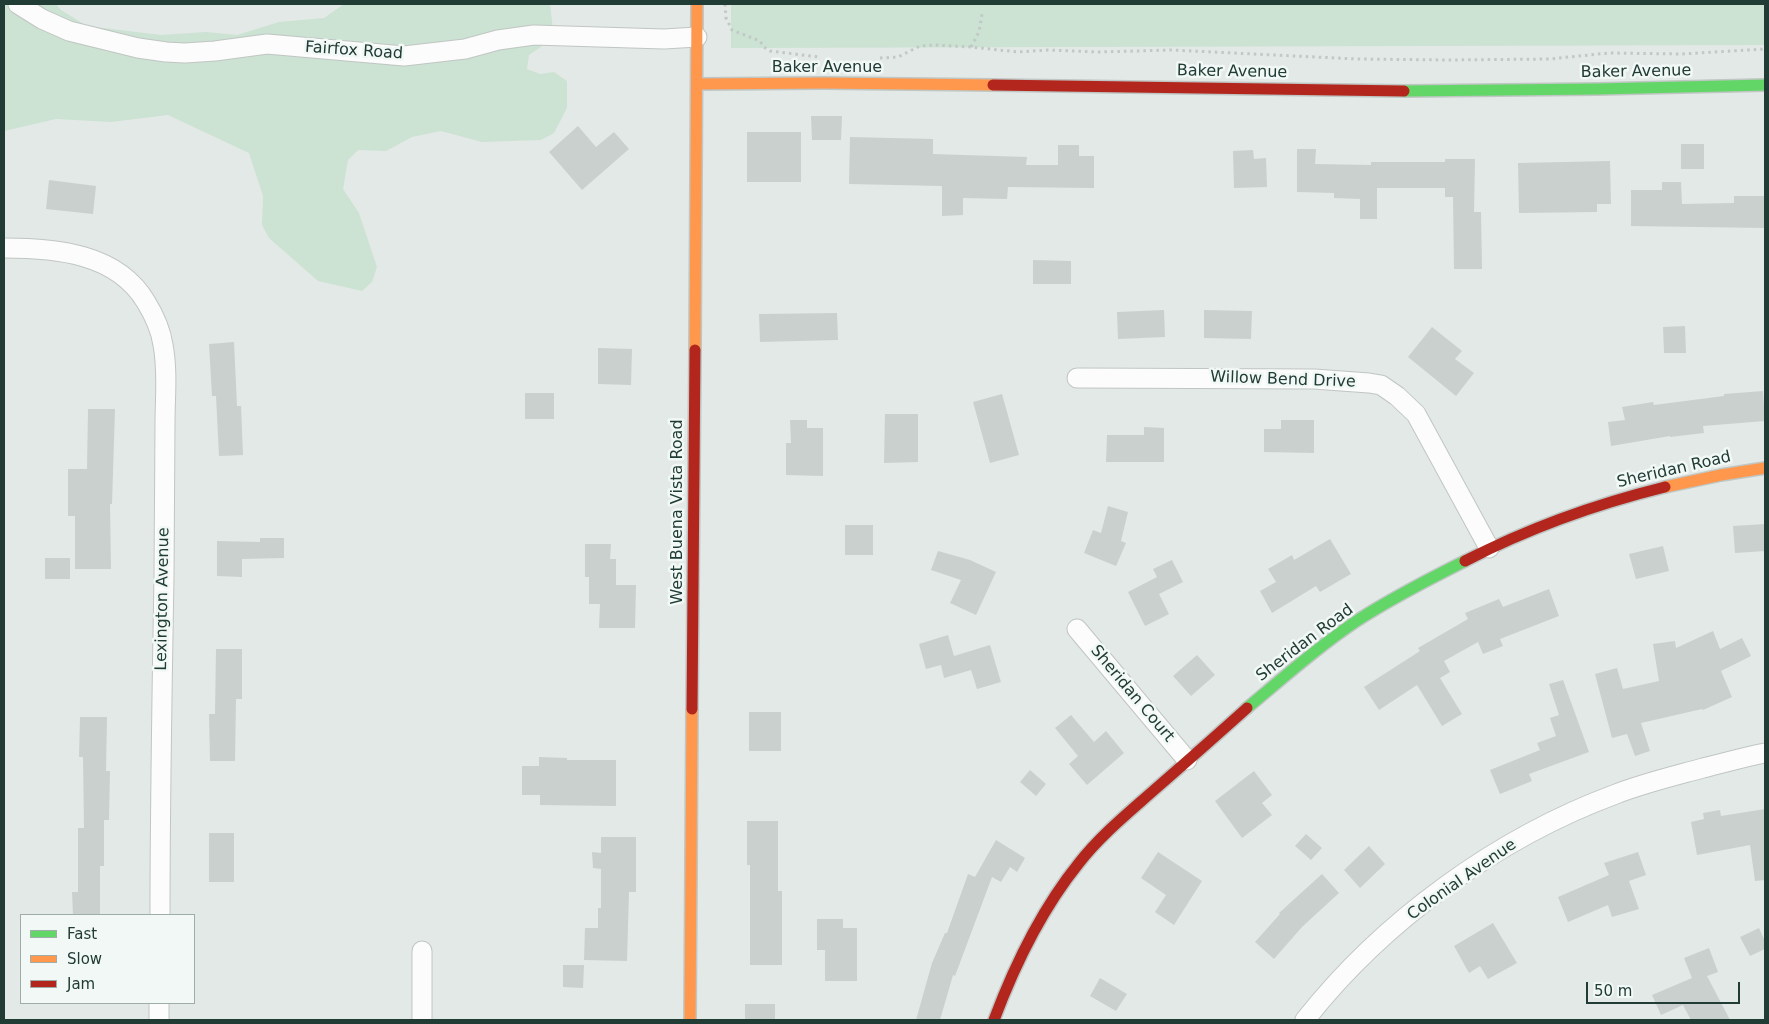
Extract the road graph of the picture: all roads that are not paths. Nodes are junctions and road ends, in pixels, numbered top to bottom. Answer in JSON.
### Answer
{"nodes":[{"id":1,"x":18,"y":4,"type":"edge"},
{"id":2,"x":697,"y":4,"type":"edge"},
{"id":3,"x":697,"y":37,"type":"junction"},
{"id":4,"x":698,"y":84,"type":"junction"},
{"id":5,"x":1765,"y":84,"type":"edge"},
{"id":6,"x":4,"y":248,"type":"edge"},
{"id":7,"x":1077,"y":378,"type":"dead end"},
{"id":8,"x":1765,"y":468,"type":"edge"},
{"id":9,"x":1489,"y":548,"type":"junction"},
{"id":10,"x":1077,"y":629,"type":"dead end"},
{"id":11,"x":1765,"y":753,"type":"edge"},
{"id":12,"x":1187,"y":760,"type":"junction"},
{"id":13,"x":160,"y":914,"type":"edge"},
{"id":14,"x":422,"y":951,"type":"dead end"},
{"id":15,"x":159,"y":1004,"type":"edge"},
{"id":16,"x":159,"y":1020,"type":"edge"},
{"id":17,"x":422,"y":1020,"type":"edge"},
{"id":18,"x":690,"y":1020,"type":"edge"},
{"id":19,"x":994,"y":1020,"type":"edge"},
{"id":20,"x":1304,"y":1020,"type":"edge"}],
"edges":[{"from":1,"to":3,"type":"street","name":"Fairfox Road"},
{"from":2,"to":3,"type":"street","name":"West Buena Vista Road"},
{"from":3,"to":4,"type":"street","name":"West Buena Vista Road"},
{"from":4,"to":5,"type":"street","name":"Baker Avenue"},
{"from":4,"to":18,"type":"street","name":"West Buena Vista Road"},
{"from":6,"to":13,"type":"street","name":"Lexington Avenue"},
{"from":7,"to":9,"type":"street","name":"Willow Bend Drive"},
{"from":8,"to":9,"type":"street","name":"Sheridan Road"},
{"from":9,"to":12,"type":"street","name":"Sheridan Road"},
{"from":10,"to":12,"type":"street","name":"Sheridan Court"},
{"from":11,"to":20,"type":"street","name":"Colonial Avenue"},
{"from":12,"to":19,"type":"street","name":"Sheridan Road"},
{"from":14,"to":17,"type":"street"},
{"from":15,"to":16,"type":"street"}]}
